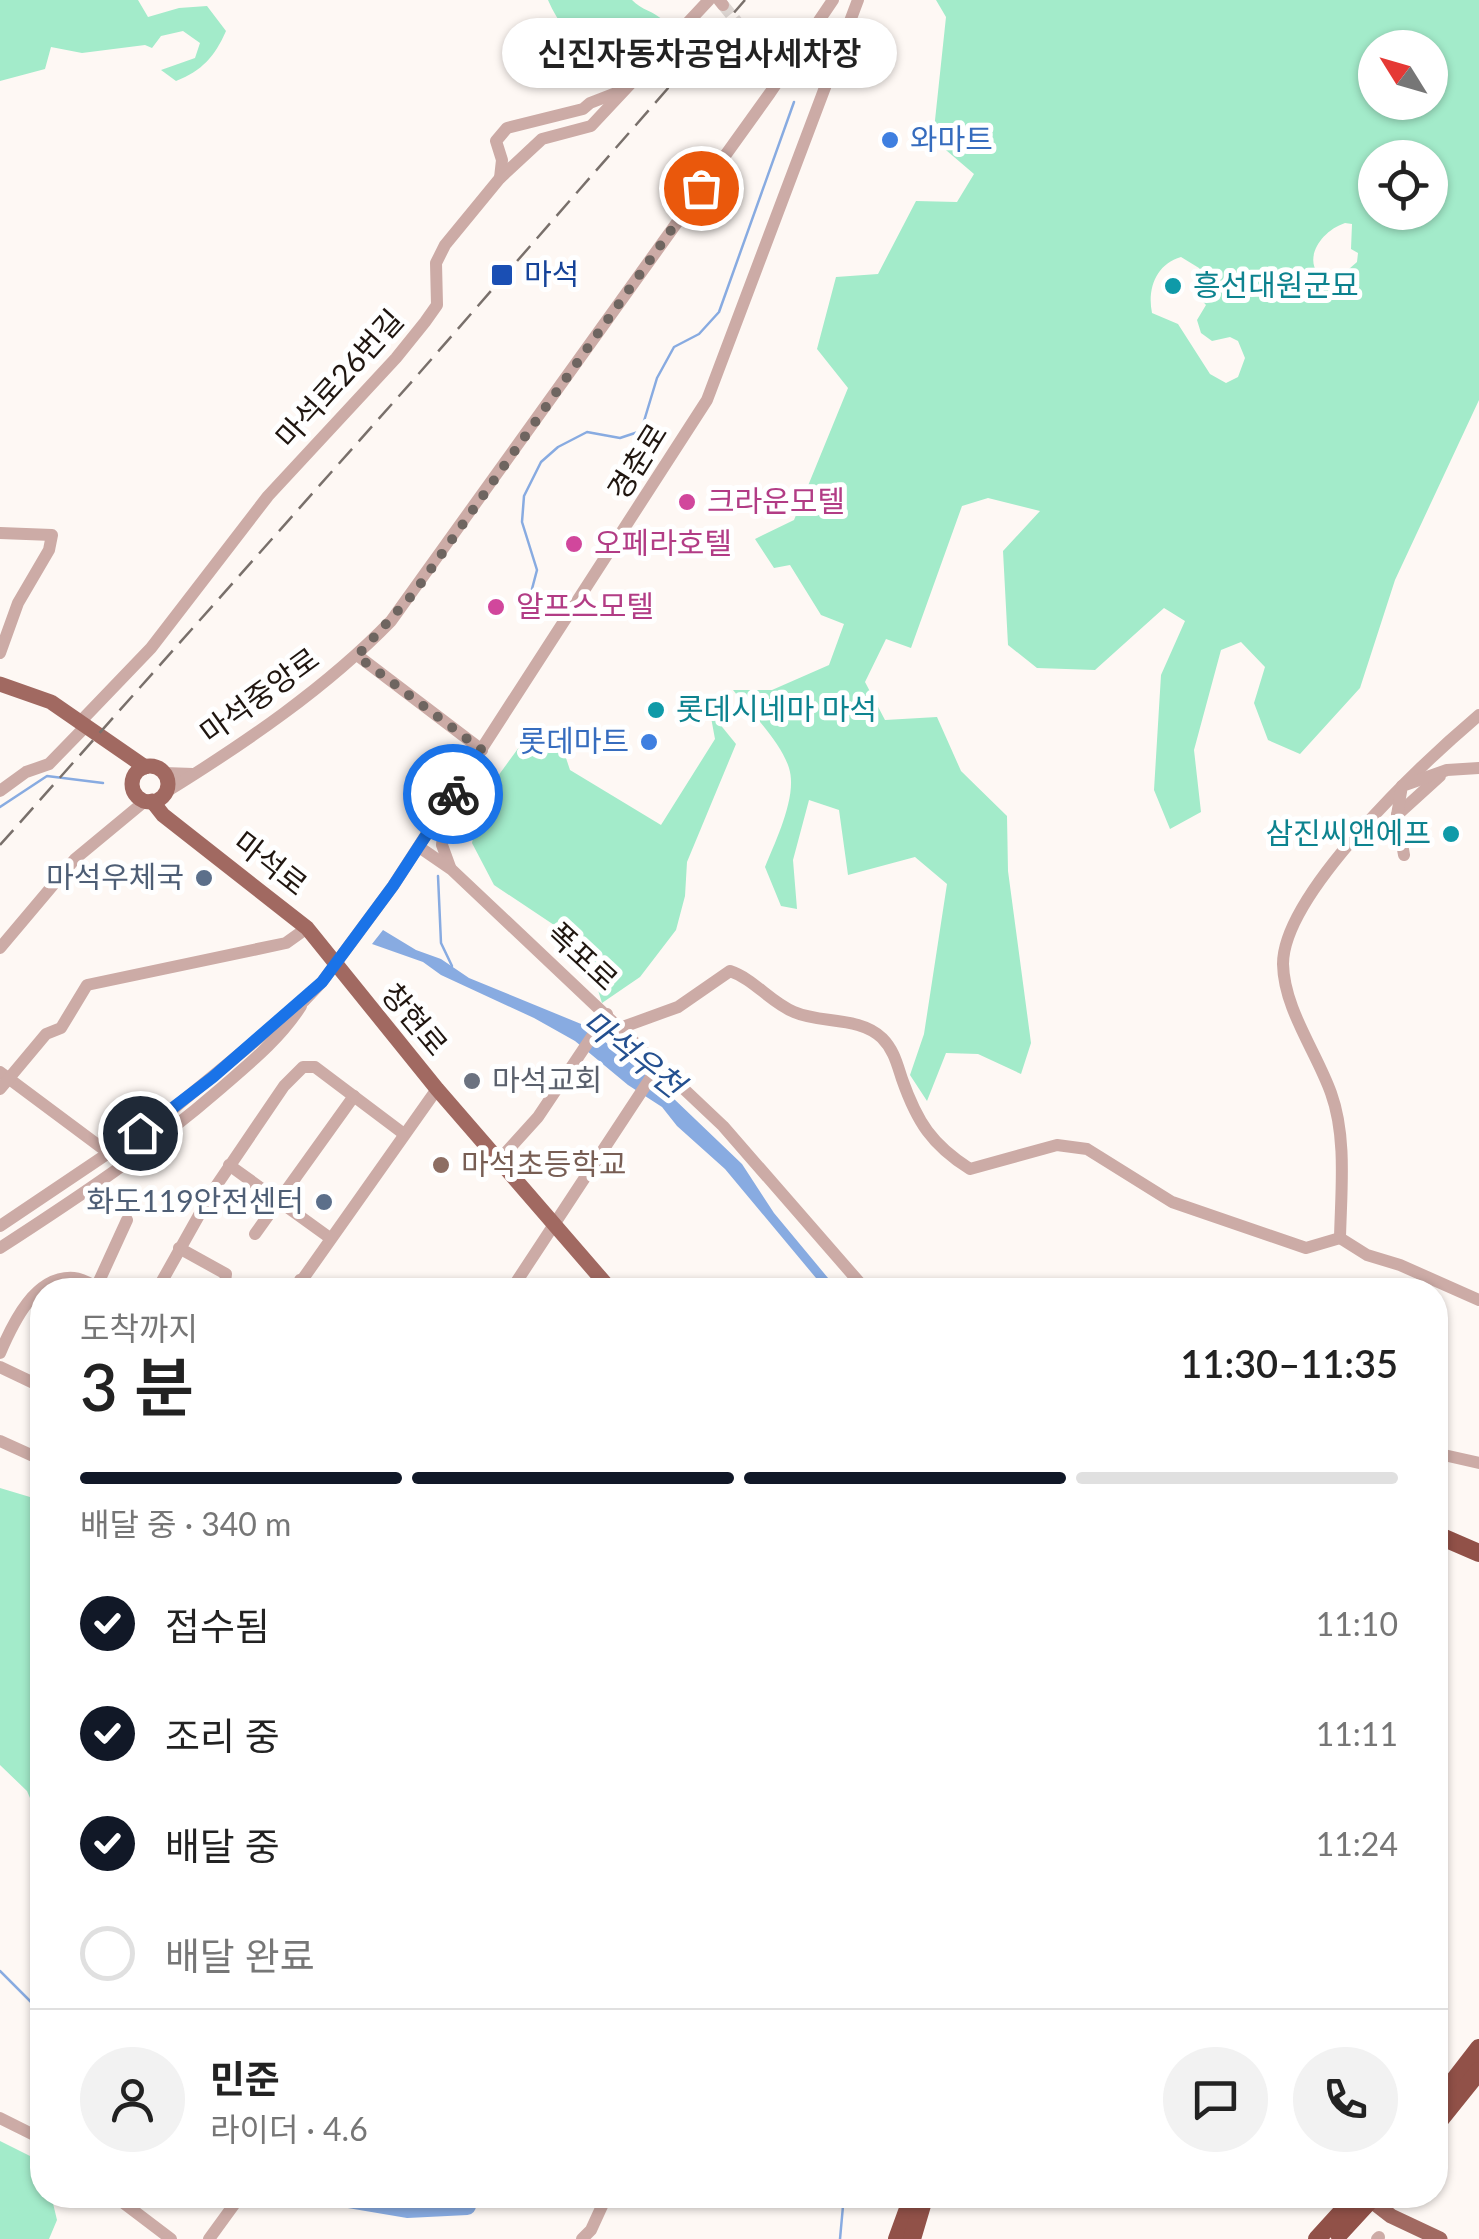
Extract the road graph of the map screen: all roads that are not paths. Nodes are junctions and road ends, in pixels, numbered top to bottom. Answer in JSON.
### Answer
{"nodes":[{"id":1,"x":709,"y":0,"type":"edge"},
{"id":2,"x":833,"y":0,"type":"edge"},
{"id":3,"x":858,"y":0,"type":"edge"},
{"id":4,"x":784,"y":60,"type":"junction"},
{"id":5,"x":825,"y":81,"type":"junction"},
{"id":6,"x":623,"y":90,"type":"junction"},
{"id":7,"x":500,"y":178,"type":"junction"},
{"id":8,"x":0,"y":533,"type":"edge"},
{"id":9,"x":0,"y":653,"type":"edge"},
{"id":10,"x":357,"y":656,"type":"junction"},
{"id":11,"x":0,"y":684,"type":"edge"},
{"id":12,"x":1479,"y":714,"type":"edge"},
{"id":13,"x":82,"y":725,"type":"junction"},
{"id":14,"x":115,"y":749,"type":"junction"},
{"id":15,"x":482,"y":750,"type":"junction"},
{"id":16,"x":145,"y":767,"type":"junction"},
{"id":17,"x":1479,"y":768,"type":"edge"},
{"id":18,"x":1447,"y":770,"type":"junction"},
{"id":19,"x":164,"y":773,"type":"junction"},
{"id":20,"x":196,"y":773,"type":"junction"},
{"id":21,"x":1402,"y":786,"type":"junction"},
{"id":22,"x":0,"y":791,"type":"edge"},
{"id":23,"x":166,"y":792,"type":"junction"},
{"id":24,"x":141,"y":795,"type":"junction"},
{"id":25,"x":447,"y":803,"type":"junction"},
{"id":26,"x":1398,"y":815,"type":"junction"},
{"id":27,"x":419,"y":846,"type":"junction"},
{"id":28,"x":1404,"y":855,"type":"dead end"},
{"id":29,"x":451,"y":869,"type":"junction"},
{"id":30,"x":307,"y":928,"type":"junction"},
{"id":31,"x":0,"y":948,"type":"edge"},
{"id":32,"x":337,"y":962,"type":"junction"},
{"id":33,"x":305,"y":1000,"type":"junction"},
{"id":34,"x":607,"y":1014,"type":"junction"},
{"id":35,"x":620,"y":1028,"type":"junction"},
{"id":36,"x":655,"y":1069,"type":"junction"},
{"id":37,"x":3,"y":1080,"type":"edge"},
{"id":38,"x":436,"y":1090,"type":"junction"},
{"id":39,"x":354,"y":1096,"type":"junction"},
{"id":40,"x":404,"y":1134,"type":"junction"},
{"id":41,"x":111,"y":1153,"type":"junction"},
{"id":42,"x":500,"y":1160,"type":"junction"},
{"id":43,"x":230,"y":1166,"type":"junction"},
{"id":44,"x":121,"y":1169,"type":"junction"},
{"id":45,"x":278,"y":1199,"type":"junction"},
{"id":46,"x":127,"y":1220,"type":"dead end"},
{"id":47,"x":554,"y":1225,"type":"junction"},
{"id":48,"x":0,"y":1226,"type":"edge"},
{"id":49,"x":254,"y":1234,"type":"dead end"},
{"id":50,"x":330,"y":1238,"type":"junction"},
{"id":51,"x":1340,"y":1238,"type":"junction"},
{"id":52,"x":0,"y":1248,"type":"edge"},
{"id":53,"x":178,"y":1248,"type":"junction"},
{"id":54,"x":103,"y":1278,"type":"edge"},
{"id":55,"x":164,"y":1278,"type":"edge"},
{"id":56,"x":226,"y":1278,"type":"edge"},
{"id":57,"x":302,"y":1278,"type":"edge"},
{"id":58,"x":518,"y":1278,"type":"edge"},
{"id":59,"x":600,"y":1278,"type":"edge"},
{"id":60,"x":856,"y":1278,"type":"edge"},
{"id":61,"x":1429,"y":1278,"type":"edge"},
{"id":62,"x":1448,"y":1286,"type":"edge"},
{"id":63,"x":1479,"y":1300,"type":"edge"},
{"id":64,"x":30,"y":1303,"type":"edge"},
{"id":65,"x":0,"y":1353,"type":"edge"},
{"id":66,"x":0,"y":1367,"type":"edge"},
{"id":67,"x":30,"y":1381,"type":"edge"},
{"id":68,"x":0,"y":1441,"type":"edge"},
{"id":69,"x":30,"y":1455,"type":"edge"},
{"id":70,"x":1448,"y":1456,"type":"edge"},
{"id":71,"x":1479,"y":1464,"type":"edge"},
{"id":72,"x":1448,"y":1540,"type":"edge"},
{"id":73,"x":1448,"y":1551,"type":"edge"},
{"id":74,"x":1479,"y":1554,"type":"edge"},
{"id":75,"x":1479,"y":1564,"type":"edge"},
{"id":76,"x":1479,"y":2048,"type":"edge"},
{"id":77,"x":1479,"y":2070,"type":"edge"},
{"id":78,"x":1448,"y":2087,"type":"edge"},
{"id":79,"x":1448,"y":2109,"type":"edge"},
{"id":80,"x":0,"y":2118,"type":"edge"},
{"id":81,"x":30,"y":2133,"type":"edge"},
{"id":82,"x":130,"y":2208,"type":"edge"},
{"id":83,"x":231,"y":2208,"type":"edge"},
{"id":84,"x":600,"y":2208,"type":"edge"},
{"id":85,"x":906,"y":2208,"type":"edge"},
{"id":86,"x":921,"y":2208,"type":"edge"},
{"id":87,"x":1350,"y":2208,"type":"edge"},
{"id":88,"x":1360,"y":2208,"type":"edge"},
{"id":89,"x":1379,"y":2208,"type":"edge"},
{"id":90,"x":586,"y":2234,"type":"edge"},
{"id":91,"x":1330,"y":2234,"type":"edge"},
{"id":92,"x":171,"y":2239,"type":"edge"},
{"id":93,"x":208,"y":2239,"type":"edge"},
{"id":94,"x":896,"y":2239,"type":"edge"},
{"id":95,"x":912,"y":2239,"type":"edge"},
{"id":96,"x":1440,"y":2239,"type":"edge"}],
"edges":[{"from":1,"to":6,"type":"street","name":"마석로26번길"},
{"from":2,"to":4,"type":"street","name":"마석중앙로"},
{"from":3,"to":5,"type":"street","name":"경춘로"},
{"from":4,"to":5,"type":"street"},
{"from":4,"to":10,"type":"street","name":"마석중앙로"},
{"from":5,"to":15,"type":"street","name":"경춘로"},
{"from":6,"to":7,"type":"street","name":"마석로26번길"},
{"from":6,"to":7,"type":"street"},
{"from":7,"to":13,"type":"street","name":"마석로26번길"},
{"from":8,"to":9,"type":"street"},
{"from":10,"to":15,"type":"street"},
{"from":10,"to":20,"type":"street","name":"마석중앙로"},
{"from":11,"to":13,"type":"main road"},
{"from":12,"to":21,"type":"street"},
{"from":13,"to":14,"type":"main road"},
{"from":13,"to":22,"type":"street","name":"마석로26번길"},
{"from":14,"to":16,"type":"main road"},
{"from":14,"to":24,"type":"main road","name":"마석로"},
{"from":15,"to":25,"type":"street","name":"경춘로"},
{"from":16,"to":19,"type":"main road"},
{"from":16,"to":24,"type":"main road"},
{"from":17,"to":18,"type":"street"},
{"from":18,"to":21,"type":"street"},
{"from":18,"to":26,"type":"street"},
{"from":19,"to":20,"type":"street"},
{"from":19,"to":23,"type":"main road"},
{"from":20,"to":23,"type":"street","name":"마석중앙로"},
{"from":21,"to":26,"type":"street"},
{"from":21,"to":51,"type":"street"},
{"from":23,"to":24,"type":"main road"},
{"from":24,"to":30,"type":"main road","name":"마석로"},
{"from":24,"to":31,"type":"street"},
{"from":25,"to":27,"type":"street","name":"경춘로"},
{"from":25,"to":29,"type":"street"},
{"from":26,"to":28,"type":"street"},
{"from":27,"to":29,"type":"street","name":"폭포로"},
{"from":27,"to":32,"type":"street","name":"경춘로"},
{"from":29,"to":34,"type":"street","name":"폭포로"},
{"from":30,"to":32,"type":"main road","name":"마석로"},
{"from":30,"to":37,"type":"street"},
{"from":32,"to":33,"type":"street"},
{"from":32,"to":38,"type":"main road","name":"창현로"},
{"from":33,"to":41,"type":"street"},
{"from":33,"to":44,"type":"street"},
{"from":34,"to":35,"type":"street","name":"폭포로"},
{"from":34,"to":42,"type":"street"},
{"from":35,"to":36,"type":"street","name":"폭포로"},
{"from":35,"to":51,"type":"street"},
{"from":36,"to":47,"type":"street"},
{"from":36,"to":60,"type":"street","name":"폭포로"},
{"from":37,"to":41,"type":"street"},
{"from":38,"to":40,"type":"street"},
{"from":38,"to":42,"type":"main road","name":"창현로"},
{"from":39,"to":40,"type":"street"},
{"from":39,"to":43,"type":"street"},
{"from":39,"to":45,"type":"street"},
{"from":40,"to":50,"type":"street"},
{"from":41,"to":44,"type":"street"},
{"from":41,"to":48,"type":"street"},
{"from":42,"to":47,"type":"main road","name":"창현로"},
{"from":43,"to":45,"type":"street"},
{"from":43,"to":53,"type":"street"},
{"from":44,"to":52,"type":"street"},
{"from":45,"to":49,"type":"street"},
{"from":45,"to":50,"type":"street"},
{"from":46,"to":54,"type":"street"},
{"from":47,"to":58,"type":"street"},
{"from":47,"to":59,"type":"main road","name":"창현로"},
{"from":50,"to":57,"type":"street"},
{"from":51,"to":61,"type":"street"},
{"from":53,"to":55,"type":"street"},
{"from":53,"to":56,"type":"street"},
{"from":62,"to":63,"type":"street"},
{"from":64,"to":65,"type":"street"},
{"from":66,"to":67,"type":"street"},
{"from":68,"to":69,"type":"street"},
{"from":70,"to":71,"type":"street"},
{"from":72,"to":74,"type":"highway"},
{"from":73,"to":75,"type":"highway"},
{"from":76,"to":78,"type":"highway"},
{"from":77,"to":79,"type":"highway"},
{"from":80,"to":81,"type":"street"},
{"from":82,"to":92,"type":"street"},
{"from":83,"to":93,"type":"street"},
{"from":84,"to":90,"type":"street"},
{"from":85,"to":94,"type":"highway"},
{"from":86,"to":95,"type":"highway"},
{"from":87,"to":91,"type":"highway"},
{"from":88,"to":91,"type":"highway","bridge":true},
{"from":89,"to":96,"type":"main road"}]}
